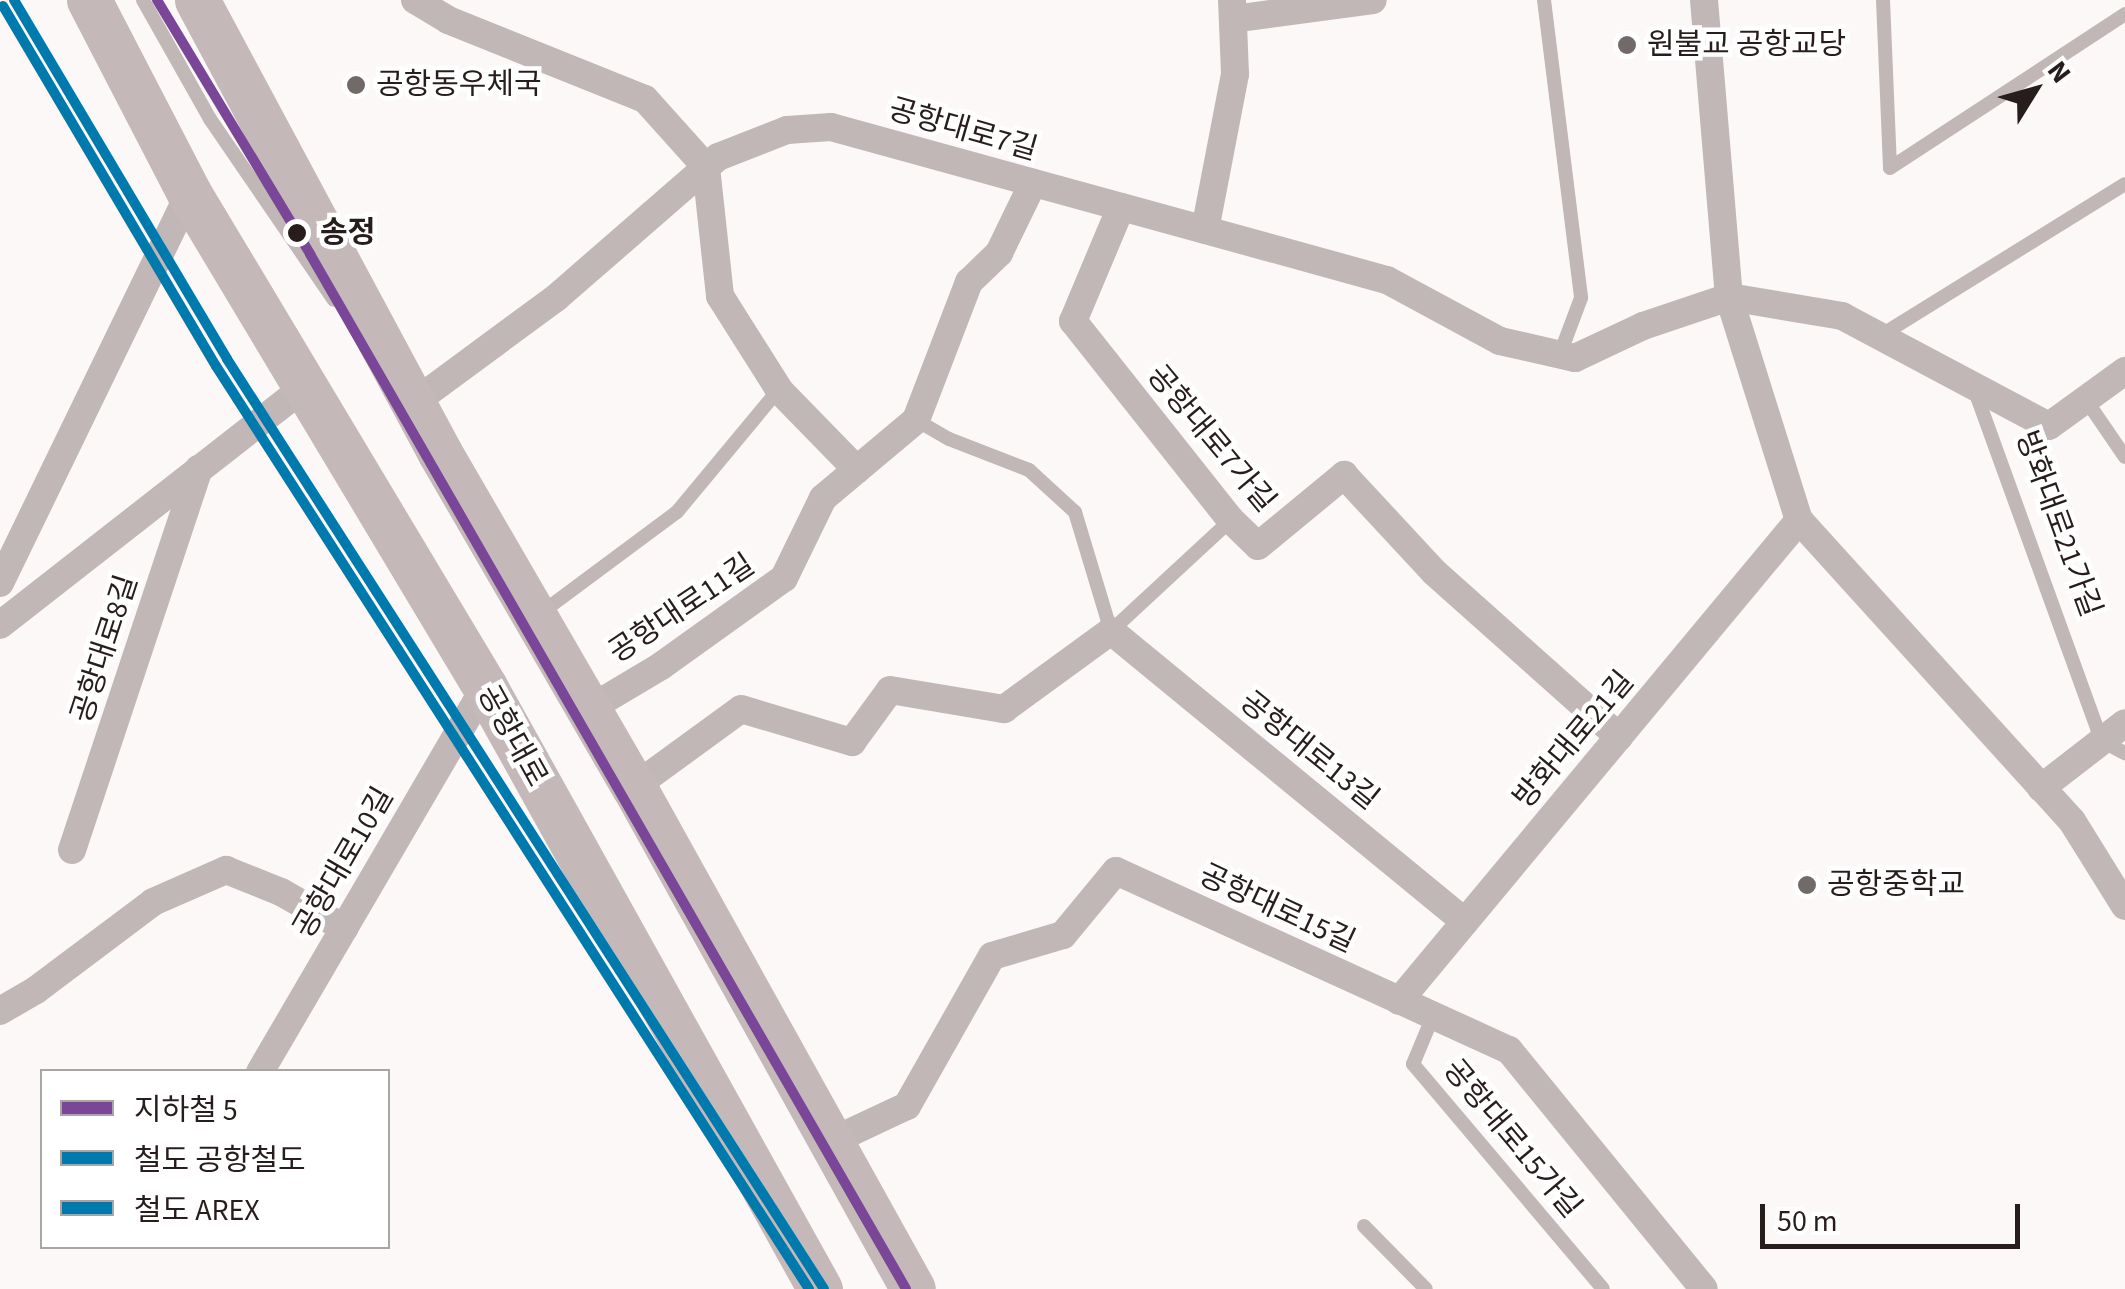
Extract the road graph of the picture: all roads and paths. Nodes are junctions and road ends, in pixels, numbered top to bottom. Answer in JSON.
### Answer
{"nodes":[{"id":1,"x":88,"y":0,"type":"edge"},
{"id":2,"x":143,"y":0,"type":"edge"},
{"id":3,"x":197,"y":0,"type":"edge"},
{"id":4,"x":415,"y":0,"type":"edge"},
{"id":5,"x":1373,"y":0,"type":"edge"},
{"id":6,"x":1544,"y":0,"type":"edge"},
{"id":7,"x":1704,"y":0,"type":"edge"},
{"id":8,"x":1884,"y":0,"type":"edge"},
{"id":9,"x":1233,"y":10,"type":"edge"},
{"id":10,"x":2125,"y":14,"type":"edge"},
{"id":11,"x":706,"y":167,"type":"junction"},
{"id":12,"x":1033,"y":183,"type":"junction"},
{"id":13,"x":2125,"y":184,"type":"edge"},
{"id":14,"x":189,"y":193,"type":"junction"},
{"id":15,"x":1121,"y":207,"type":"junction"},
{"id":16,"x":1204,"y":230,"type":"junction"},
{"id":17,"x":1730,"y":297,"type":"junction"},
{"id":18,"x":1880,"y":336,"type":"junction"},
{"id":19,"x":1560,"y":354,"type":"junction"},
{"id":20,"x":2125,"y":371,"type":"edge"},
{"id":21,"x":307,"y":385,"type":"junction"},
{"id":22,"x":1973,"y":385,"type":"junction"},
{"id":23,"x":778,"y":389,"type":"junction"},
{"id":24,"x":2086,"y":400,"type":"junction"},
{"id":25,"x":412,"y":404,"type":"junction"},
{"id":26,"x":916,"y":420,"type":"junction"},
{"id":27,"x":440,"y":453,"type":"junction"},
{"id":28,"x":2125,"y":457,"type":"edge"},
{"id":29,"x":199,"y":469,"type":"junction"},
{"id":30,"x":856,"y":470,"type":"junction"},
{"id":31,"x":1231,"y":520,"type":"junction"},
{"id":32,"x":1799,"y":520,"type":"junction"},
{"id":33,"x":0,"y":583,"type":"edge"},
{"id":34,"x":535,"y":618,"type":"junction"},
{"id":35,"x":0,"y":624,"type":"edge"},
{"id":36,"x":1112,"y":631,"type":"junction"},
{"id":37,"x":484,"y":687,"type":"junction"},
{"id":38,"x":589,"y":709,"type":"junction"},
{"id":39,"x":2125,"y":723,"type":"edge"},
{"id":40,"x":1619,"y":737,"type":"junction"},
{"id":41,"x":2114,"y":747,"type":"edge"},
{"id":42,"x":634,"y":787,"type":"junction"},
{"id":43,"x":2041,"y":788,"type":"junction"},
{"id":44,"x":72,"y":850,"type":"dead end"},
{"id":45,"x":2125,"y":906,"type":"edge"},
{"id":46,"x":1465,"y":922,"type":"junction"},
{"id":47,"x":344,"y":928,"type":"junction"},
{"id":48,"x":1400,"y":1001,"type":"junction"},
{"id":49,"x":0,"y":1011,"type":"edge"},
{"id":50,"x":1434,"y":1016,"type":"junction"},
{"id":51,"x":262,"y":1069,"type":"edge"},
{"id":52,"x":830,"y":1142,"type":"junction"},
{"id":53,"x":1364,"y":1226,"type":"dead end"},
{"id":54,"x":817,"y":1281,"type":"edge"},
{"id":55,"x":913,"y":1289,"type":"edge"},
{"id":56,"x":1426,"y":1289,"type":"edge"},
{"id":57,"x":1604,"y":1289,"type":"edge"},
{"id":58,"x":1704,"y":1289,"type":"edge"}],
"edges":[{"from":1,"to":14,"type":"main road","name":"공항대로"},
{"from":2,"to":27,"type":"lane"},
{"from":3,"to":25,"type":"main road"},
{"from":4,"to":11,"type":"street"},
{"from":5,"to":9,"type":"street"},
{"from":6,"to":19,"type":"lane"},
{"from":7,"to":17,"type":"street"},
{"from":8,"to":10,"type":"lane"},
{"from":9,"to":16,"type":"street"},
{"from":11,"to":12,"type":"street","name":"공항대로7길"},
{"from":11,"to":23,"type":"street"},
{"from":11,"to":25,"type":"street","name":"공항대로7길"},
{"from":12,"to":15,"type":"street","name":"공항대로7길"},
{"from":12,"to":26,"type":"street","name":"공항대로11길"},
{"from":13,"to":18,"type":"lane"},
{"from":14,"to":21,"type":"main road","name":"공항대로"},
{"from":14,"to":33,"type":"street"},
{"from":15,"to":16,"type":"street","name":"공항대로7길"},
{"from":15,"to":31,"type":"street","name":"공항대로7가길"},
{"from":16,"to":19,"type":"street","name":"공항대로7길"},
{"from":17,"to":18,"type":"street","name":"방화대로21가길"},
{"from":17,"to":19,"type":"street","name":"공항대로7길"},
{"from":17,"to":32,"type":"street"},
{"from":18,"to":22,"type":"street","name":"방화대로21가길"},
{"from":20,"to":24,"type":"street","name":"방화대로21가길"},
{"from":21,"to":29,"type":"street","name":"공항대로8길"},
{"from":21,"to":37,"type":"main road","name":"공항대로"},
{"from":22,"to":24,"type":"street","name":"방화대로21가길"},
{"from":22,"to":41,"type":"lane","name":"방화대로21가길"},
{"from":23,"to":30,"type":"street"},
{"from":23,"to":34,"type":"lane"},
{"from":24,"to":28,"type":"lane"},
{"from":25,"to":27,"type":"main road"},
{"from":26,"to":30,"type":"street","name":"공항대로11길"},
{"from":26,"to":36,"type":"lane"},
{"from":27,"to":34,"type":"main road"},
{"from":29,"to":35,"type":"street","name":"공항대로8길"},
{"from":29,"to":44,"type":"street","name":"공항대로8길"},
{"from":30,"to":38,"type":"street","name":"공항대로11길"},
{"from":31,"to":36,"type":"lane"},
{"from":31,"to":40,"type":"street","name":"공항대로7가길"},
{"from":32,"to":40,"type":"street","name":"방화대로21길"},
{"from":32,"to":43,"type":"street"},
{"from":34,"to":38,"type":"main road"},
{"from":36,"to":42,"type":"street"},
{"from":36,"to":46,"type":"street","name":"공항대로13길"},
{"from":37,"to":47,"type":"street","name":"공항대로10길"},
{"from":37,"to":54,"type":"main road","name":"공항대로"},
{"from":38,"to":42,"type":"main road"},
{"from":39,"to":41,"type":"street"},
{"from":40,"to":46,"type":"street","name":"방화대로21길"},
{"from":41,"to":43,"type":"street"},
{"from":42,"to":52,"type":"main road"},
{"from":43,"to":45,"type":"street"},
{"from":46,"to":48,"type":"street","name":"방화대로21길"},
{"from":47,"to":49,"type":"street"},
{"from":47,"to":51,"type":"street","name":"공항대로10길"},
{"from":48,"to":50,"type":"street","name":"공항대로15길"},
{"from":48,"to":52,"type":"street","name":"공항대로15길"},
{"from":50,"to":57,"type":"lane","name":"공항대로15가길"},
{"from":50,"to":58,"type":"street","name":"공항대로15길"},
{"from":52,"to":55,"type":"main road"},
{"from":53,"to":56,"type":"lane"}]}
